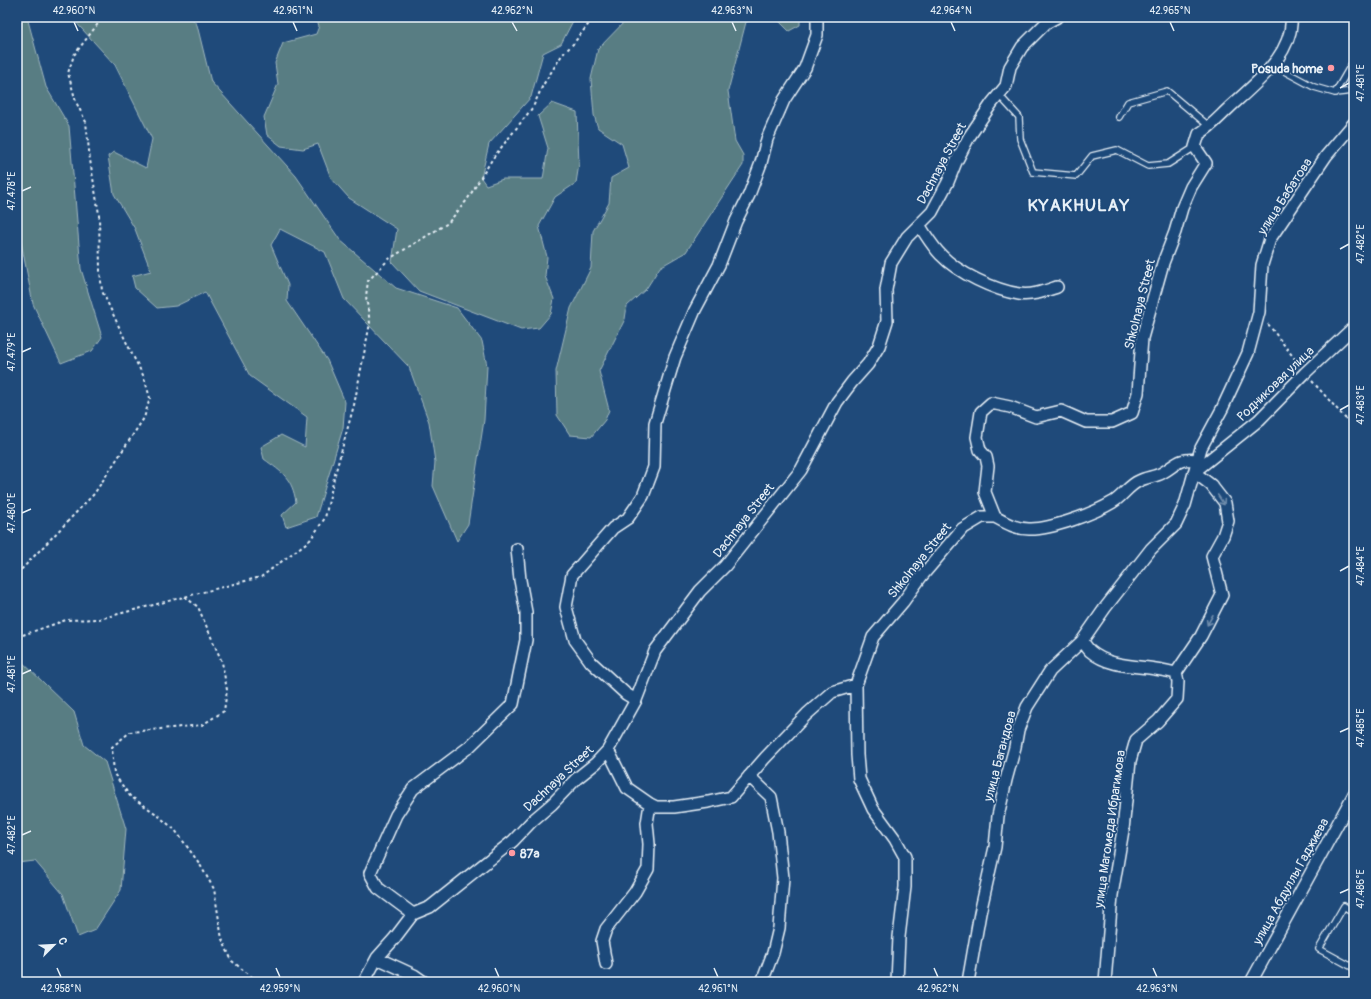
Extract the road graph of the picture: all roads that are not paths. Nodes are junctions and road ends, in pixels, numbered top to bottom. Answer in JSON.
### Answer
{"nodes":[{"id":1,"x":817,"y":17,"type":"edge"},
{"id":2,"x":1057,"y":17,"type":"edge"},
{"id":3,"x":1292,"y":17,"type":"edge"},
{"id":4,"x":1354,"y":60,"type":"edge"},
{"id":5,"x":1273,"y":65,"type":"junction"},
{"id":6,"x":1354,"y":91,"type":"edge"},
{"id":7,"x":1335,"y":93,"type":"junction"},
{"id":8,"x":999,"y":94,"type":"junction"},
{"id":9,"x":1119,"y":117,"type":"dead end"},
{"id":10,"x":1354,"y":123,"type":"edge"},
{"id":11,"x":1210,"y":127,"type":"junction"},
{"id":12,"x":1195,"y":147,"type":"junction"},
{"id":13,"x":919,"y":225,"type":"junction"},
{"id":14,"x":1058,"y":287,"type":"dead end"},
{"id":15,"x":1354,"y":327,"type":"edge"},
{"id":16,"x":1198,"y":460,"type":"junction"},
{"id":17,"x":1194,"y":472,"type":"junction"},
{"id":18,"x":995,"y":517,"type":"junction"},
{"id":19,"x":517,"y":549,"type":"dead end"},
{"id":20,"x":1082,"y":641,"type":"junction"},
{"id":21,"x":1176,"y":673,"type":"junction"},
{"id":22,"x":856,"y":685,"type":"junction"},
{"id":23,"x":636,"y":700,"type":"junction"},
{"id":24,"x":608,"y":750,"type":"junction"},
{"id":25,"x":749,"y":776,"type":"junction"},
{"id":26,"x":1354,"y":794,"type":"edge"},
{"id":27,"x":650,"y":804,"type":"junction"},
{"id":28,"x":1354,"y":913,"type":"edge"},
{"id":29,"x":413,"y":914,"type":"junction"},
{"id":30,"x":377,"y":958,"type":"junction"},
{"id":31,"x":606,"y":964,"type":"dead end"},
{"id":32,"x":1354,"y":968,"type":"edge"},
{"id":33,"x":364,"y":982,"type":"edge"},
{"id":34,"x":424,"y":982,"type":"edge"},
{"id":35,"x":762,"y":982,"type":"edge"},
{"id":36,"x":897,"y":982,"type":"edge"},
{"id":37,"x":968,"y":982,"type":"edge"},
{"id":38,"x":1105,"y":982,"type":"edge"},
{"id":39,"x":1251,"y":982,"type":"edge"}],
"edges":[{"from":1,"to":23,"type":"street"},
{"from":2,"to":8,"type":"street","name":"Dachnaya Street"},
{"from":3,"to":5,"type":"street"},
{"from":4,"to":7,"type":"lane"},
{"from":5,"to":7,"type":"lane"},
{"from":5,"to":11,"type":"street"},
{"from":6,"to":7,"type":"lane"},
{"from":8,"to":12,"type":"lane"},
{"from":8,"to":13,"type":"street","name":"Dachnaya Street"},
{"from":9,"to":11,"type":"lane"},
{"from":10,"to":16,"type":"street","name":"улица Бабатова"},
{"from":11,"to":12,"type":"street"},
{"from":12,"to":18,"type":"street","name":"Shkolnaya Street"},
{"from":13,"to":14,"type":"street"},
{"from":13,"to":23,"type":"street","name":"Dachnaya Street"},
{"from":15,"to":17,"type":"street","name":"Родниковая улица"},
{"from":16,"to":17,"type":"street","name":"улица Бабатова"},
{"from":16,"to":18,"type":"street"},
{"from":17,"to":20,"type":"street","name":"улица Багандова"},
{"from":17,"to":21,"type":"street","one_way":true},
{"from":18,"to":22,"type":"street","name":"Shkolnaya Street"},
{"from":19,"to":29,"type":"street"},
{"from":20,"to":21,"type":"street"},
{"from":20,"to":37,"type":"street","name":"улица Багандова"},
{"from":21,"to":38,"type":"street","name":"улица Магомеда Ибрагимова"},
{"from":22,"to":25,"type":"street"},
{"from":22,"to":36,"type":"street"},
{"from":23,"to":24,"type":"street","name":"Dachnaya Street"},
{"from":24,"to":27,"type":"street"},
{"from":24,"to":29,"type":"street","name":"Dachnaya Street"},
{"from":25,"to":27,"type":"street"},
{"from":25,"to":35,"type":"street"},
{"from":26,"to":39,"type":"street","name":"улица Абдуллы Гаджиева"},
{"from":27,"to":31,"type":"street"},
{"from":28,"to":32,"type":"lane"},
{"from":29,"to":30,"type":"street","name":"Dachnaya Street"},
{"from":30,"to":33,"type":"street","name":"Dachnaya Street"},
{"from":30,"to":34,"type":"street"}]}
